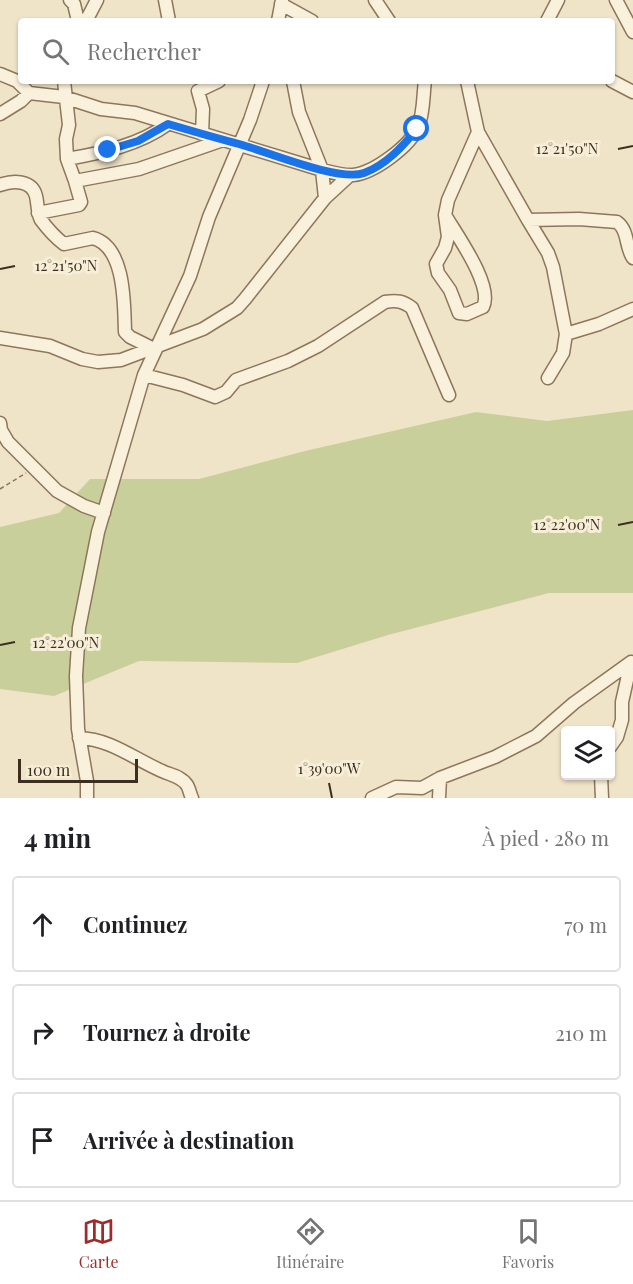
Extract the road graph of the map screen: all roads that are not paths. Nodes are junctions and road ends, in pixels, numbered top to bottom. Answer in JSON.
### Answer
{"nodes":[{"id":1,"x":70,"y":0,"type":"edge"},
{"id":2,"x":97,"y":0,"type":"edge"},
{"id":3,"x":165,"y":0,"type":"edge"},
{"id":4,"x":375,"y":0,"type":"edge"},
{"id":5,"x":558,"y":0,"type":"edge"},
{"id":6,"x":616,"y":0,"type":"edge"},
{"id":7,"x":281,"y":2,"type":"edge"},
{"id":8,"x":77,"y":18,"type":"edge"},
{"id":9,"x":88,"y":18,"type":"edge"},
{"id":10,"x":168,"y":18,"type":"edge"},
{"id":11,"x":278,"y":18,"type":"edge"},
{"id":12,"x":307,"y":18,"type":"edge"},
{"id":13,"x":387,"y":18,"type":"edge"},
{"id":14,"x":549,"y":18,"type":"edge"},
{"id":15,"x":633,"y":32,"type":"edge"},
{"id":16,"x":0,"y":74,"type":"edge"},
{"id":17,"x":18,"y":82,"type":"edge"},
{"id":18,"x":615,"y":83,"type":"edge"},
{"id":19,"x":20,"y":84,"type":"edge"},
{"id":20,"x":64,"y":84,"type":"edge"},
{"id":21,"x":262,"y":84,"type":"edge"},
{"id":22,"x":294,"y":84,"type":"edge"},
{"id":23,"x":425,"y":84,"type":"edge"},
{"id":24,"x":468,"y":84,"type":"edge"},
{"id":25,"x":195,"y":86,"type":"edge"},
{"id":26,"x":633,"y":92,"type":"edge"},
{"id":27,"x":29,"y":93,"type":"junction"},
{"id":28,"x":64,"y":97,"type":"junction"},
{"id":29,"x":0,"y":114,"type":"edge"},
{"id":30,"x":168,"y":124,"type":"junction"},
{"id":31,"x":478,"y":132,"type":"junction"},
{"id":32,"x":202,"y":134,"type":"junction"},
{"id":33,"x":223,"y":140,"type":"junction"},
{"id":34,"x":240,"y":144,"type":"junction"},
{"id":35,"x":67,"y":159,"type":"junction"},
{"id":36,"x":322,"y":170,"type":"junction"},
{"id":37,"x":350,"y":176,"type":"junction"},
{"id":38,"x":75,"y":181,"type":"junction"},
{"id":39,"x":0,"y":184,"type":"edge"},
{"id":40,"x":325,"y":198,"type":"junction"},
{"id":41,"x":38,"y":213,"type":"junction"},
{"id":42,"x":445,"y":215,"type":"junction"},
{"id":43,"x":528,"y":220,"type":"junction"},
{"id":44,"x":633,"y":258,"type":"edge"},
{"id":45,"x":633,"y":309,"type":"edge"},
{"id":46,"x":566,"y":334,"type":"junction"},
{"id":47,"x":0,"y":338,"type":"edge"},
{"id":48,"x":154,"y":347,"type":"junction"},
{"id":49,"x":144,"y":375,"type":"junction"},
{"id":50,"x":548,"y":378,"type":"dead end"},
{"id":51,"x":449,"y":395,"type":"dead end"},
{"id":52,"x":0,"y":423,"type":"edge"},
{"id":53,"x":104,"y":513,"type":"junction"},
{"id":54,"x":632,"y":661,"type":"edge"},
{"id":55,"x":79,"y":738,"type":"junction"},
{"id":56,"x":615,"y":739,"type":"edge"},
{"id":57,"x":440,"y":778,"type":"junction"},
{"id":58,"x":601,"y":780,"type":"edge"},
{"id":59,"x":87,"y":798,"type":"edge"},
{"id":60,"x":192,"y":798,"type":"edge"},
{"id":61,"x":372,"y":798,"type":"edge"},
{"id":62,"x":439,"y":798,"type":"edge"},
{"id":63,"x":602,"y":798,"type":"edge"}],
"edges":[{"from":1,"to":8,"type":"street"},
{"from":2,"to":9,"type":"street"},
{"from":3,"to":10,"type":"street"},
{"from":4,"to":13,"type":"street"},
{"from":5,"to":14,"type":"street"},
{"from":6,"to":15,"type":"street"},
{"from":7,"to":11,"type":"street"},
{"from":7,"to":12,"type":"street"},
{"from":16,"to":17,"type":"street"},
{"from":18,"to":26,"type":"street"},
{"from":19,"to":27,"type":"street"},
{"from":20,"to":28,"type":"street"},
{"from":21,"to":34,"type":"street"},
{"from":22,"to":36,"type":"street"},
{"from":23,"to":37,"type":"street"},
{"from":24,"to":31,"type":"street"},
{"from":25,"to":32,"type":"street"},
{"from":27,"to":28,"type":"street"},
{"from":27,"to":29,"type":"street"},
{"from":28,"to":30,"type":"street"},
{"from":28,"to":35,"type":"street"},
{"from":30,"to":32,"type":"street"},
{"from":30,"to":35,"type":"street"},
{"from":31,"to":42,"type":"street"},
{"from":31,"to":43,"type":"street"},
{"from":32,"to":33,"type":"street"},
{"from":33,"to":34,"type":"street"},
{"from":33,"to":38,"type":"street"},
{"from":34,"to":36,"type":"street"},
{"from":34,"to":48,"type":"street"},
{"from":35,"to":38,"type":"street"},
{"from":36,"to":37,"type":"street"},
{"from":36,"to":40,"type":"street"},
{"from":37,"to":40,"type":"street"},
{"from":38,"to":41,"type":"street"},
{"from":39,"to":41,"type":"street"},
{"from":40,"to":48,"type":"street"},
{"from":41,"to":48,"type":"street"},
{"from":42,"to":42,"type":"street"},
{"from":43,"to":44,"type":"street"},
{"from":43,"to":46,"type":"street"},
{"from":45,"to":46,"type":"street"},
{"from":46,"to":50,"type":"street"},
{"from":47,"to":48,"type":"street"},
{"from":48,"to":49,"type":"street"},
{"from":49,"to":51,"type":"street"},
{"from":49,"to":53,"type":"street"},
{"from":52,"to":53,"type":"street"},
{"from":53,"to":55,"type":"street"},
{"from":54,"to":56,"type":"street"},
{"from":54,"to":57,"type":"street"},
{"from":55,"to":59,"type":"street"},
{"from":55,"to":60,"type":"street"},
{"from":57,"to":61,"type":"street"},
{"from":57,"to":62,"type":"street"},
{"from":58,"to":63,"type":"street"}]}
